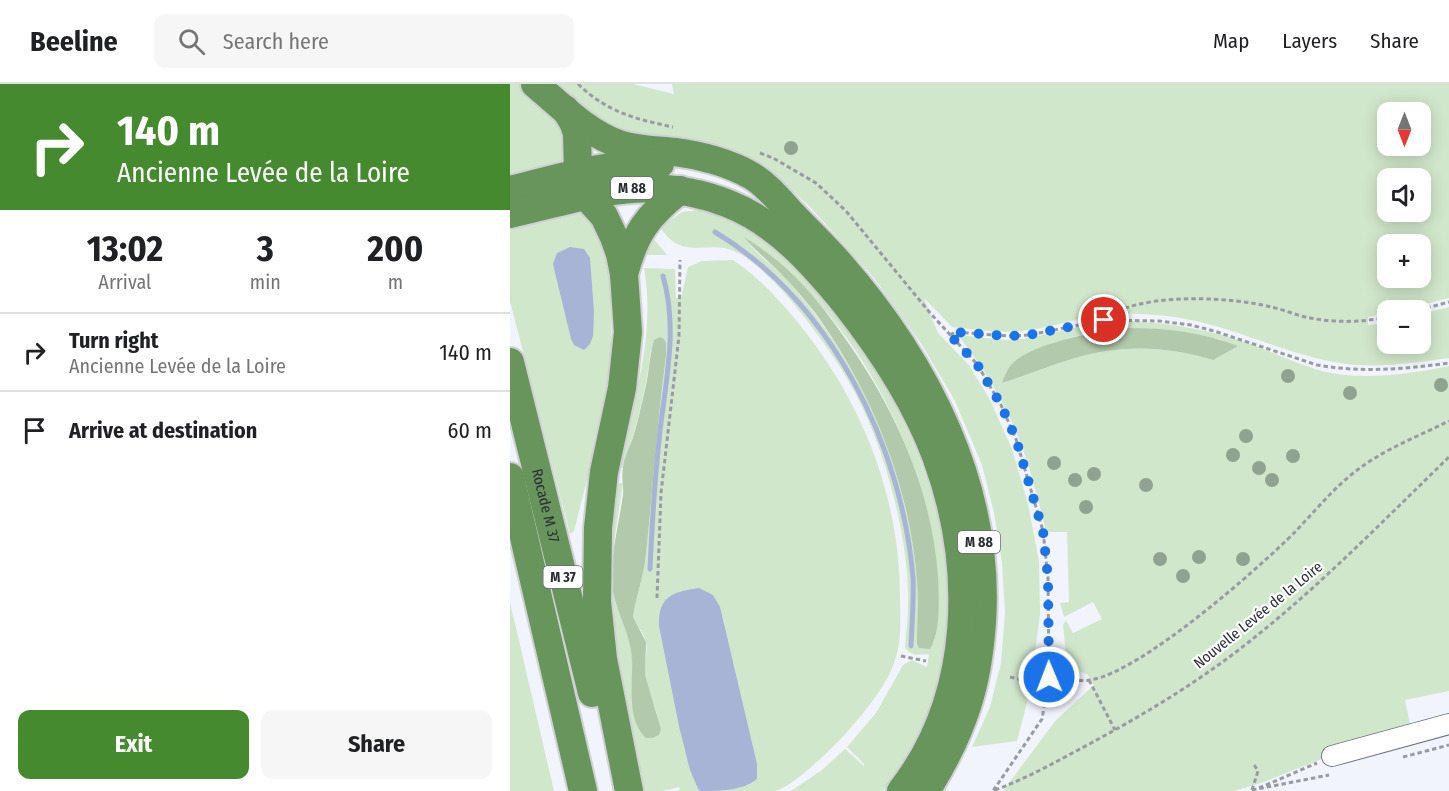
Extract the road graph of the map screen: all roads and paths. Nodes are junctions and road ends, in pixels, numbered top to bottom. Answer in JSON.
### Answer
{"nodes":[{"id":1,"x":535,"y":84,"type":"edge"},
{"id":2,"x":564,"y":109,"type":"junction"},
{"id":3,"x":581,"y":185,"type":"junction"},
{"id":4,"x":510,"y":190,"type":"edge"},
{"id":5,"x":680,"y":190,"type":"junction"},
{"id":6,"x":510,"y":214,"type":"edge"},
{"id":7,"x":792,"y":214,"type":"junction"},
{"id":8,"x":680,"y":260,"type":"dead end"},
{"id":9,"x":624,"y":274,"type":"junction"},
{"id":10,"x":1449,"y":302,"type":"edge"},
{"id":11,"x":1431,"y":307,"type":"edge"},
{"id":12,"x":1377,"y":319,"type":"edge"},
{"id":13,"x":1104,"y":320,"type":"junction"},
{"id":14,"x":510,"y":362,"type":"edge"},
{"id":15,"x":1449,"y":363,"type":"edge"},
{"id":16,"x":1449,"y":421,"type":"edge"},
{"id":17,"x":1449,"y":458,"type":"edge"},
{"id":18,"x":510,"y":477,"type":"edge"},
{"id":19,"x":510,"y":532,"type":"edge"},
{"id":20,"x":657,"y":598,"type":"dead end"},
{"id":21,"x":542,"y":615,"type":"junction"},
{"id":22,"x":901,"y":656,"type":"dead end"},
{"id":23,"x":926,"y":661,"type":"dead end"},
{"id":24,"x":1010,"y":677,"type":"dead end"},
{"id":25,"x":1049,"y":677,"type":"junction"},
{"id":26,"x":1089,"y":680,"type":"junction"},
{"id":27,"x":1047,"y":686,"type":"junction"},
{"id":28,"x":1449,"y":724,"type":"edge"},
{"id":29,"x":1116,"y":730,"type":"junction"},
{"id":30,"x":1332,"y":756,"type":"joint"},
{"id":31,"x":1252,"y":763,"type":"dead end"},
{"id":32,"x":583,"y":791,"type":"edge"},
{"id":33,"x":616,"y":791,"type":"edge"},
{"id":34,"x":629,"y":791,"type":"edge"},
{"id":35,"x":901,"y":791,"type":"edge"},
{"id":36,"x":926,"y":791,"type":"edge"},
{"id":37,"x":993,"y":791,"type":"edge"},
{"id":38,"x":1250,"y":791,"type":"edge"}],
"edges":[{"from":1,"to":2,"type":"highway"},
{"from":2,"to":3,"type":"highway"},
{"from":2,"to":7,"type":"highway"},
{"from":3,"to":4,"type":"highway","number":"M 88"},
{"from":3,"to":5,"type":"highway","number":"M 88"},
{"from":3,"to":6,"type":"highway","number":"M 88"},
{"from":3,"to":7,"type":"highway","number":"M 88"},
{"from":3,"to":9,"type":"highway"},
{"from":5,"to":9,"type":"highway"},
{"from":5,"to":35,"type":"highway","number":"M 88"},
{"from":7,"to":36,"type":"highway","number":"M 88"},
{"from":8,"to":20,"type":"path"},
{"from":9,"to":34,"type":"highway"},
{"from":10,"to":11,"type":"path"},
{"from":12,"to":13,"type":"path"},
{"from":13,"to":15,"type":"path"},
{"from":13,"to":25,"type":"path"},
{"from":14,"to":33,"type":"highway","name":"Rocade M 37","number":"M 37"},
{"from":16,"to":26,"type":"path"},
{"from":17,"to":29,"type":"path","name":"Nouvelle Levée de la Loire"},
{"from":18,"to":21,"type":"highway","name":"Rocade M 37","number":"M 37"},
{"from":19,"to":21,"type":"highway"},
{"from":21,"to":32,"type":"highway","name":"Rocade M 37","number":"M 37"},
{"from":22,"to":23,"type":"path"},
{"from":24,"to":27,"type":"path"},
{"from":25,"to":26,"type":"path"},
{"from":25,"to":27,"type":"path"},
{"from":26,"to":29,"type":"path"},
{"from":27,"to":37,"type":"path"},
{"from":28,"to":30,"type":"street"},
{"from":29,"to":37,"type":"path","name":"Nouvelle Levée de la Loire"},
{"from":30,"to":38,"type":"path"},
{"from":31,"to":38,"type":"path"}]}
